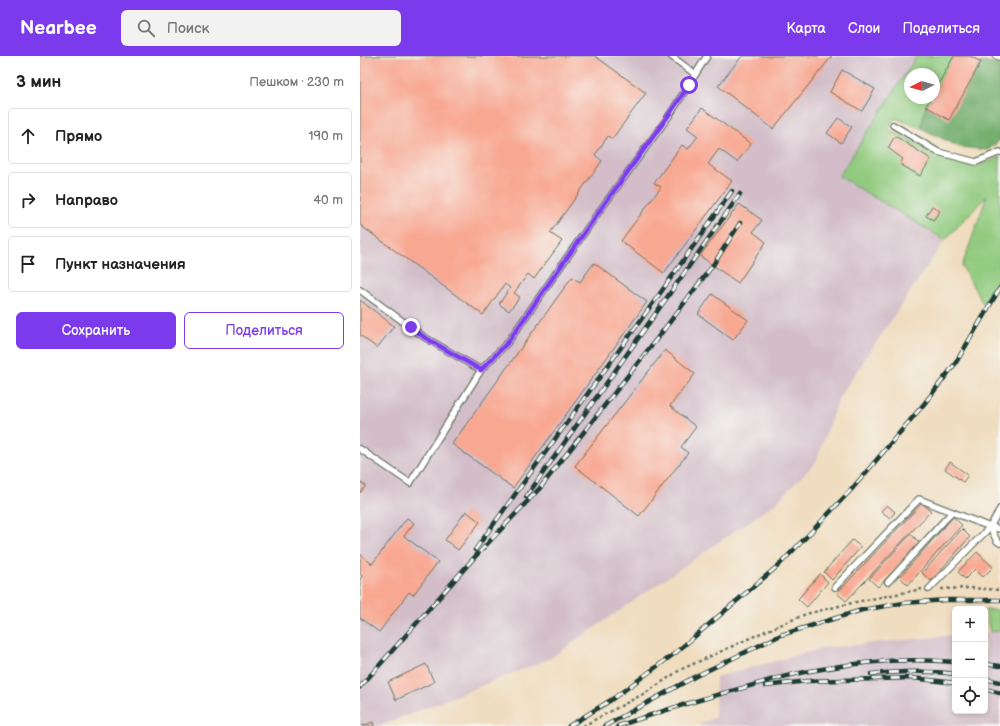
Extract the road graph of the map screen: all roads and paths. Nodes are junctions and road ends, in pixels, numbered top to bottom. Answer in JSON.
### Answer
{"nodes":[{"id":1,"x":671,"y":56,"type":"edge"},
{"id":2,"x":707,"y":56,"type":"edge"},
{"id":3,"x":996,"y":56,"type":"edge"},
{"id":4,"x":1000,"y":57,"type":"edge"},
{"id":5,"x":695,"y":74,"type":"junction"},
{"id":6,"x":893,"y":125,"type":"dead end"},
{"id":7,"x":1000,"y":152,"type":"edge"},
{"id":8,"x":360,"y":290,"type":"edge"},
{"id":9,"x":481,"y":370,"type":"junction"},
{"id":10,"x":360,"y":449,"type":"edge"},
{"id":11,"x":1000,"y":509,"type":"edge"},
{"id":12,"x":952,"y":512,"type":"junction"},
{"id":13,"x":990,"y":528,"type":"junction"},
{"id":14,"x":1000,"y":529,"type":"edge"},
{"id":15,"x":1000,"y":543,"type":"edge"},
{"id":16,"x":888,"y":582,"type":"dead end"},
{"id":17,"x":835,"y":587,"type":"dead end"},
{"id":18,"x":929,"y":589,"type":"junction"},
{"id":19,"x":1000,"y":590,"type":"edge"},
{"id":20,"x":583,"y":726,"type":"edge"}],
"edges":[{"from":1,"to":5,"type":"lane"},
{"from":2,"to":5,"type":"lane"},
{"from":3,"to":4,"type":"lane"},
{"from":5,"to":9,"type":"lane"},
{"from":6,"to":7,"type":"lane"},
{"from":8,"to":9,"type":"lane"},
{"from":9,"to":10,"type":"lane"},
{"from":11,"to":13,"type":"lane"},
{"from":12,"to":13,"type":"lane"},
{"from":12,"to":16,"type":"lane"},
{"from":12,"to":17,"type":"lane"},
{"from":13,"to":14,"type":"lane"},
{"from":13,"to":15,"type":"lane"},
{"from":13,"to":18,"type":"lane"},
{"from":18,"to":19,"type":"path"},
{"from":18,"to":20,"type":"path"}]}
